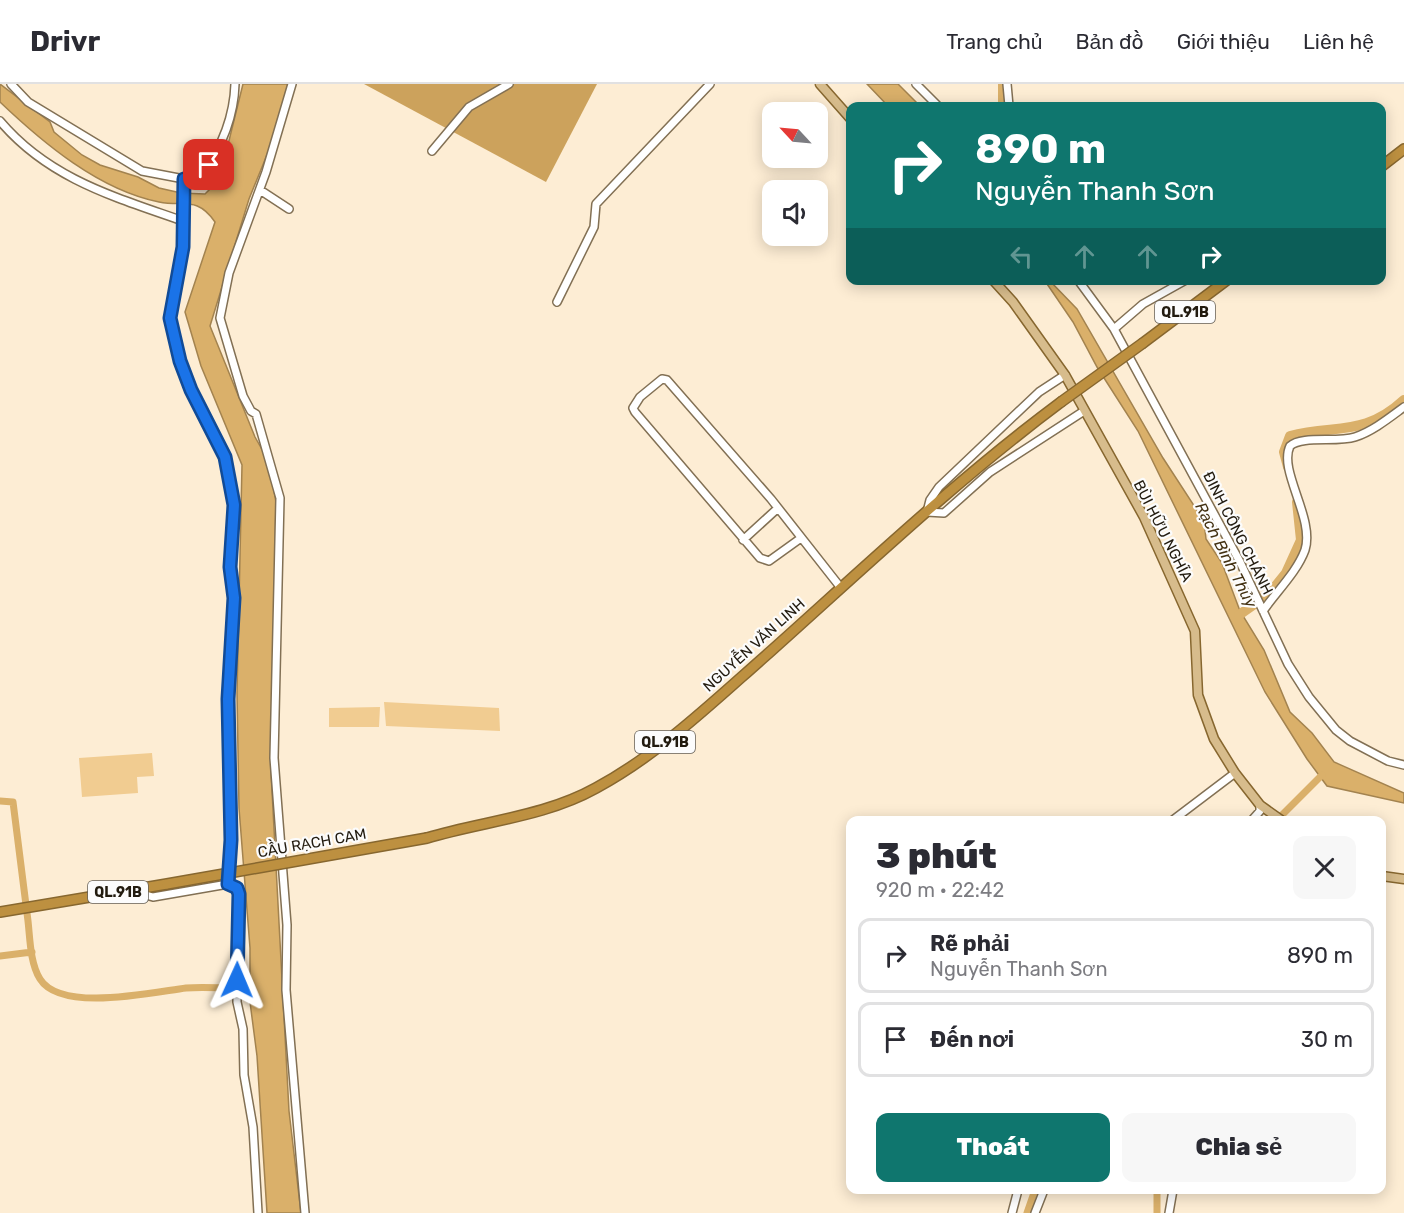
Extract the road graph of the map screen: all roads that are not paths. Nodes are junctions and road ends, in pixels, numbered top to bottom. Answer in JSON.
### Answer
{"nodes":[{"id":1,"x":11,"y":84,"type":"edge"},
{"id":2,"x":235,"y":84,"type":"edge"},
{"id":3,"x":292,"y":84,"type":"edge"},
{"id":4,"x":509,"y":84,"type":"edge"},
{"id":5,"x":710,"y":84,"type":"edge"},
{"id":6,"x":820,"y":84,"type":"edge"},
{"id":7,"x":916,"y":84,"type":"edge"},
{"id":8,"x":1007,"y":84,"type":"edge"},
{"id":9,"x":934,"y":102,"type":"edge"},
{"id":10,"x":1009,"y":102,"type":"edge"},
{"id":11,"x":846,"y":113,"type":"edge"},
{"id":12,"x":0,"y":121,"type":"edge"},
{"id":13,"x":1404,"y":149,"type":"edge"},
{"id":14,"x":432,"y":151,"type":"dead end"},
{"id":15,"x":1386,"y":163,"type":"edge"},
{"id":16,"x":184,"y":179,"type":"junction"},
{"id":17,"x":260,"y":190,"type":"junction"},
{"id":18,"x":289,"y":209,"type":"dead end"},
{"id":19,"x":183,"y":218,"type":"junction"},
{"id":20,"x":998,"y":285,"type":"edge"},
{"id":21,"x":1082,"y":285,"type":"edge"},
{"id":22,"x":1177,"y":285,"type":"edge"},
{"id":23,"x":1220,"y":285,"type":"edge"},
{"id":24,"x":557,"y":302,"type":"dead end"},
{"id":25,"x":1114,"y":329,"type":"junction"},
{"id":26,"x":1065,"y":375,"type":"junction"},
{"id":27,"x":1404,"y":407,"type":"edge"},
{"id":28,"x":1084,"y":411,"type":"junction"},
{"id":29,"x":778,"y":508,"type":"junction"},
{"id":30,"x":927,"y":512,"type":"junction"},
{"id":31,"x":801,"y":538,"type":"junction"},
{"id":32,"x":743,"y":540,"type":"junction"},
{"id":33,"x":841,"y":588,"type":"junction"},
{"id":34,"x":1262,"y":610,"type":"junction"},
{"id":35,"x":1404,"y":765,"type":"edge"},
{"id":36,"x":1234,"y":773,"type":"junction"},
{"id":37,"x":1263,"y":807,"type":"junction"},
{"id":38,"x":1175,"y":816,"type":"edge"},
{"id":39,"x":1256,"y":816,"type":"edge"},
{"id":40,"x":1275,"y":816,"type":"edge"},
{"id":41,"x":427,"y":838,"type":"joint"},
{"id":42,"x":1386,"y":877,"type":"edge"},
{"id":43,"x":1404,"y":879,"type":"edge"},
{"id":44,"x":228,"y":884,"type":"junction"},
{"id":45,"x":130,"y":890,"type":"junction"},
{"id":46,"x":0,"y":912,"type":"edge"},
{"id":47,"x":1017,"y":1194,"type":"edge"},
{"id":48,"x":1042,"y":1194,"type":"edge"},
{"id":49,"x":1172,"y":1194,"type":"edge"},
{"id":50,"x":258,"y":1213,"type":"edge"},
{"id":51,"x":305,"y":1213,"type":"edge"},
{"id":52,"x":1012,"y":1213,"type":"edge"},
{"id":53,"x":1035,"y":1213,"type":"edge"},
{"id":54,"x":1169,"y":1213,"type":"edge"}],
"edges":[{"from":1,"to":16,"type":"street"},
{"from":2,"to":16,"type":"street"},
{"from":3,"to":17,"type":"street"},
{"from":4,"to":14,"type":"street"},
{"from":5,"to":24,"type":"street"},
{"from":6,"to":11,"type":"main road"},
{"from":7,"to":9,"type":"street"},
{"from":8,"to":10,"type":"street"},
{"from":12,"to":19,"type":"street"},
{"from":13,"to":15,"type":"highway"},
{"from":16,"to":19,"type":"street"},
{"from":17,"to":18,"type":"street"},
{"from":17,"to":51,"type":"street"},
{"from":19,"to":44,"type":"street"},
{"from":20,"to":26,"type":"main road","name":"BÙI HỮU NGHĨA"},
{"from":21,"to":25,"type":"street","name":"ĐINH CÔNG CHÁNH"},
{"from":22,"to":25,"type":"street"},
{"from":23,"to":30,"type":"highway","name":"NGUYỄN VĂN LINH","number":"QL.91B","bridge":true},
{"from":25,"to":34,"type":"street","name":"ĐINH CÔNG CHÁNH"},
{"from":26,"to":28,"type":"main road","name":"BÙI HỮU NGHĨA"},
{"from":26,"to":30,"type":"street"},
{"from":27,"to":34,"type":"street"},
{"from":28,"to":30,"type":"street"},
{"from":28,"to":36,"type":"main road","name":"BÙI HỮU NGHĨA"},
{"from":29,"to":31,"type":"street"},
{"from":29,"to":32,"type":"street"},
{"from":29,"to":32,"type":"street"},
{"from":30,"to":33,"type":"highway","name":"NGUYỄN VĂN LINH","number":"QL.91B"},
{"from":31,"to":32,"type":"street"},
{"from":31,"to":33,"type":"street"},
{"from":33,"to":41,"type":"highway","name":"NGUYỄN VĂN LINH","number":"QL.91B"},
{"from":34,"to":35,"type":"street","name":"ĐINH CÔNG CHÁNH"},
{"from":36,"to":37,"type":"main road","name":"BÙI HỮU NGHĨA"},
{"from":36,"to":38,"type":"street"},
{"from":37,"to":39,"type":"street"},
{"from":37,"to":40,"type":"main road","name":"BÙI HỮU NGHĨA"},
{"from":41,"to":45,"type":"highway","name":"CẦU RẠCH CAM","number":"QL.91B","bridge":true},
{"from":42,"to":43,"type":"main road"},
{"from":44,"to":45,"type":"street"},
{"from":44,"to":50,"type":"street"},
{"from":45,"to":46,"type":"highway","number":"QL.91B"},
{"from":47,"to":52,"type":"street"},
{"from":48,"to":53,"type":"street"},
{"from":49,"to":54,"type":"street"}]}
